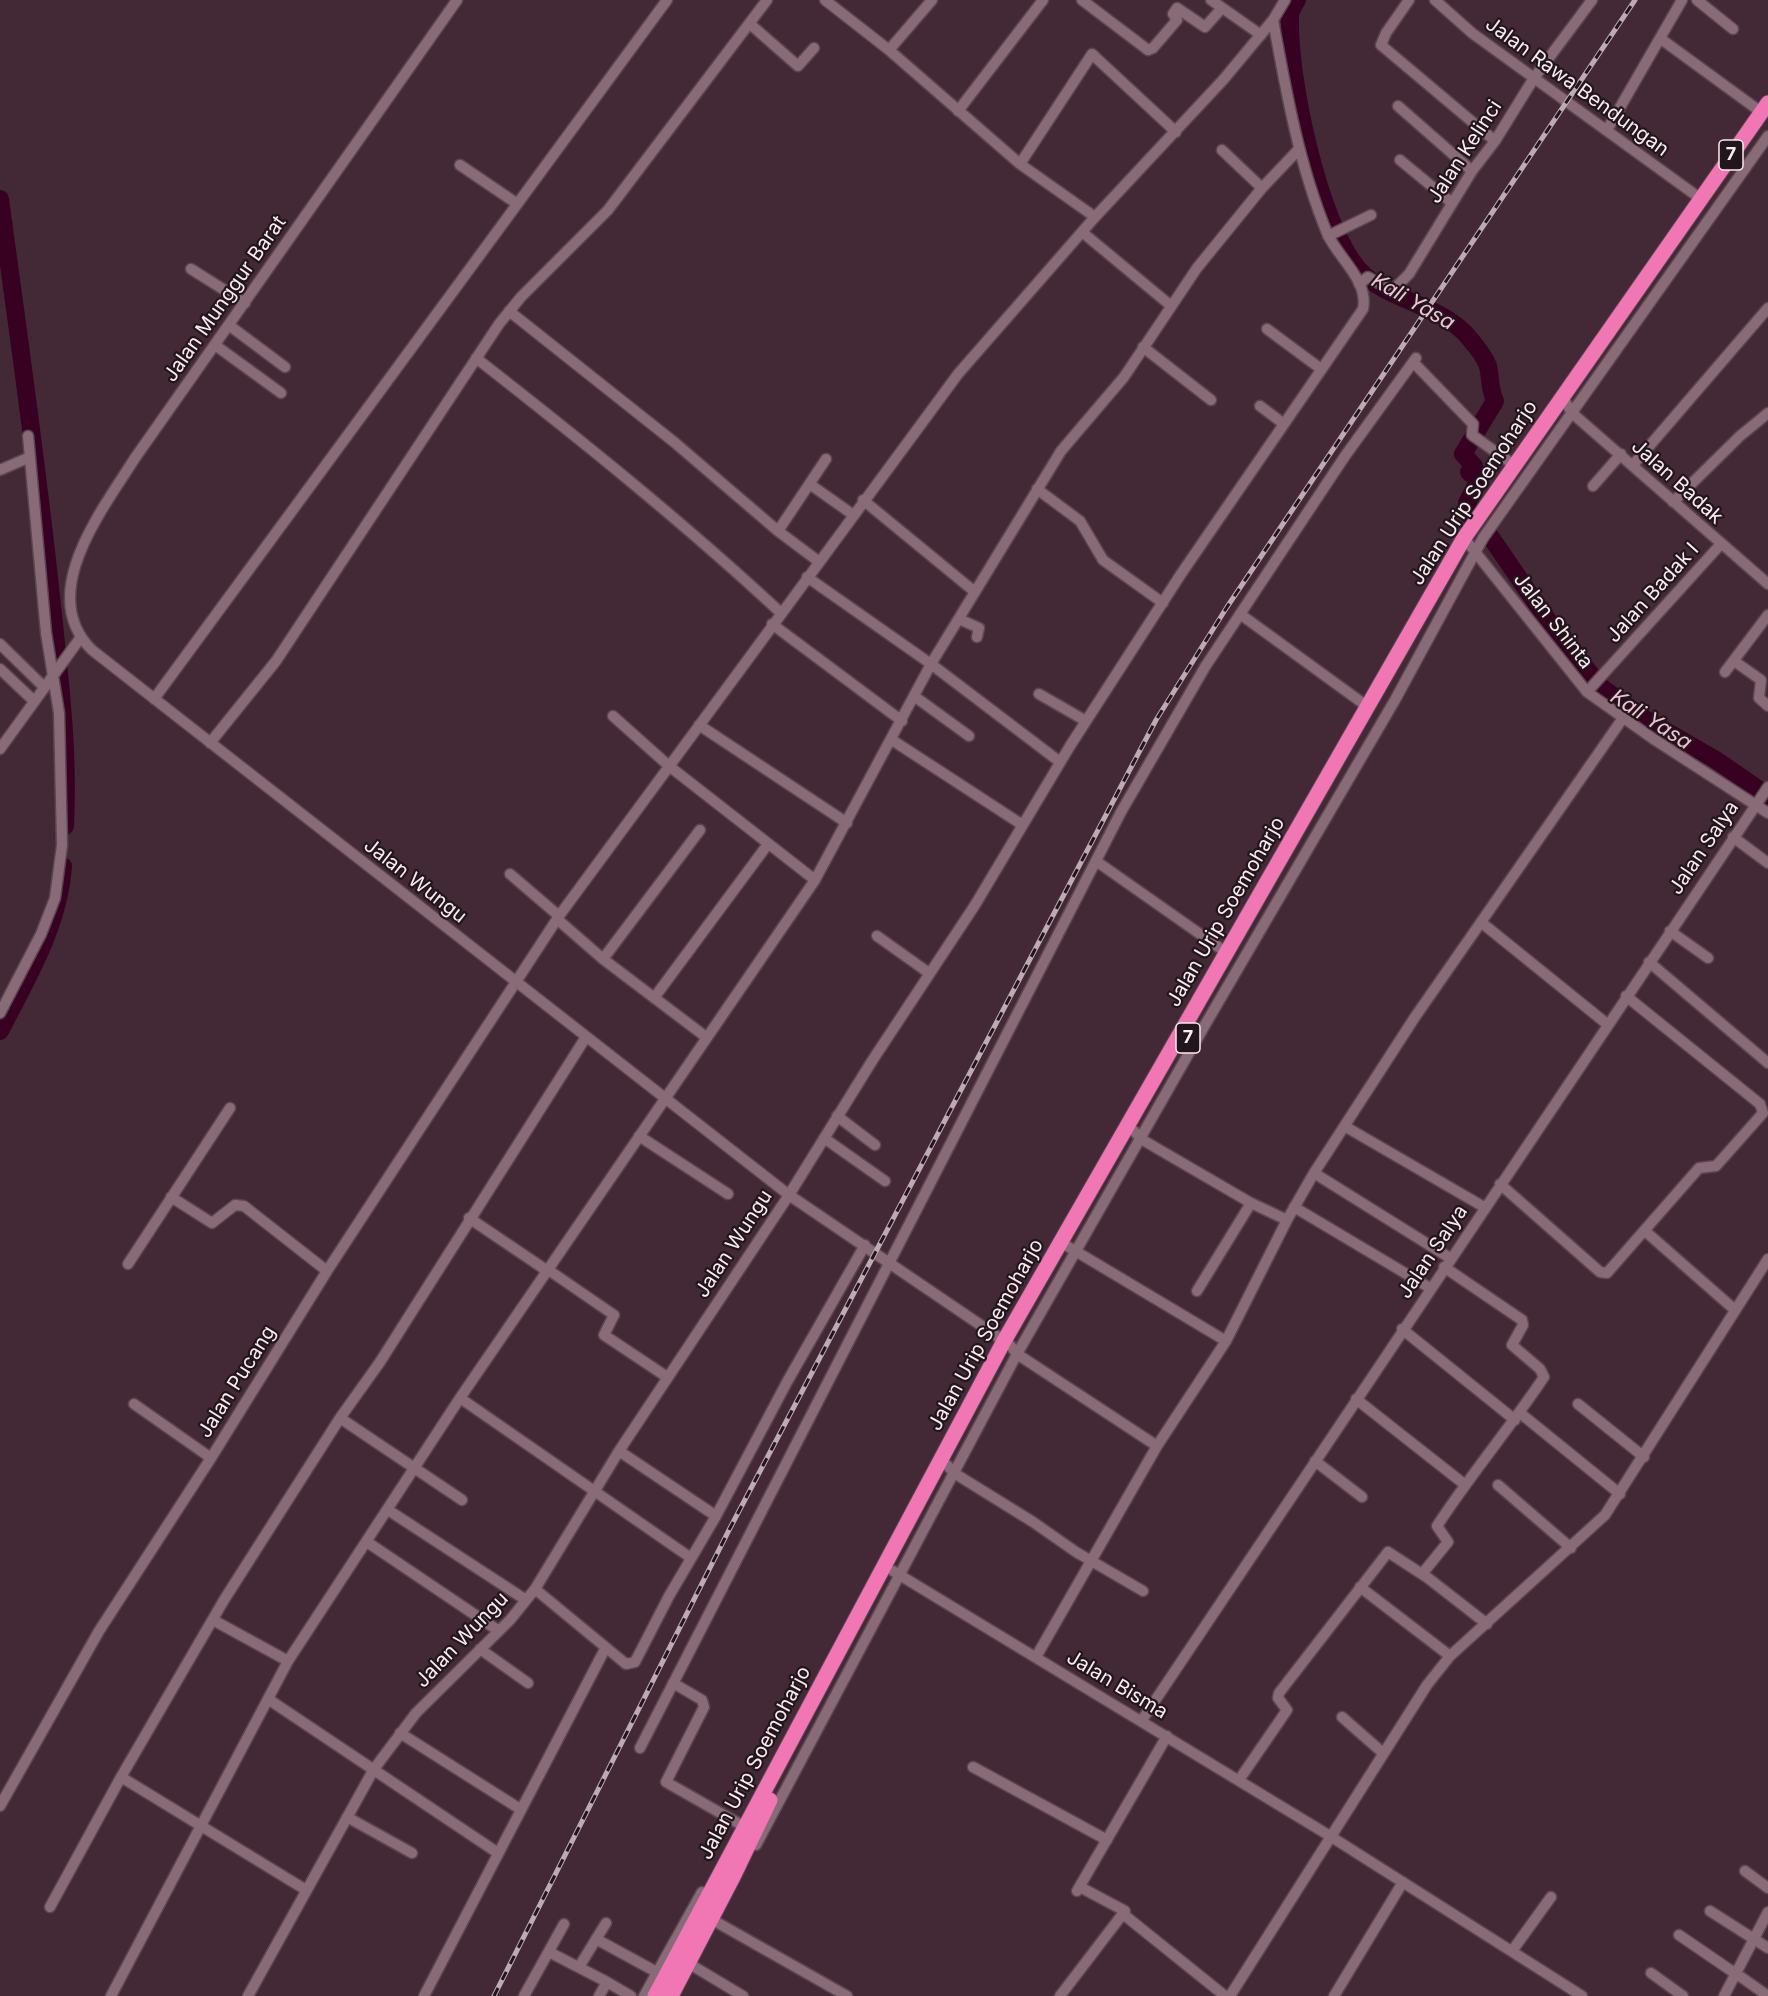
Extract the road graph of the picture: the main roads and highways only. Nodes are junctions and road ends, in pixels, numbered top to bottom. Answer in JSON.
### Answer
{"nodes":[{"id":1,"x":1763,"y":110,"type":"edge"},
{"id":2,"x":1356,"y":735,"type":"junction"},
{"id":3,"x":1008,"y":1345,"type":"junction"},
{"id":4,"x":891,"y":1570,"type":"junction"},
{"id":5,"x":654,"y":1996,"type":"edge"},
{"id":6,"x":672,"y":1996,"type":"edge"}],
"edges":[{"from":1,"to":2,"type":"highway","name":"Jalan Urip Soemoharjo","number":"7"},
{"from":1,"to":2,"type":"highway","name":"Jalan Urip Soemoharjo","number":"7"},
{"from":2,"to":3,"type":"highway","name":"Jalan Urip Soemoharjo","number":"7"},
{"from":2,"to":3,"type":"highway","name":"Jalan Urip Soemoharjo","number":"7"},
{"from":3,"to":4,"type":"highway","name":"Jalan Urip Soemoharjo","number":"7"},
{"from":3,"to":4,"type":"highway","name":"Jalan Urip Soemoharjo","number":"7"},
{"from":4,"to":5,"type":"highway","name":"Jalan Urip Soemoharjo","number":"7"},
{"from":4,"to":6,"type":"highway","name":"Jalan Urip Soemoharjo","number":"7"}]}
